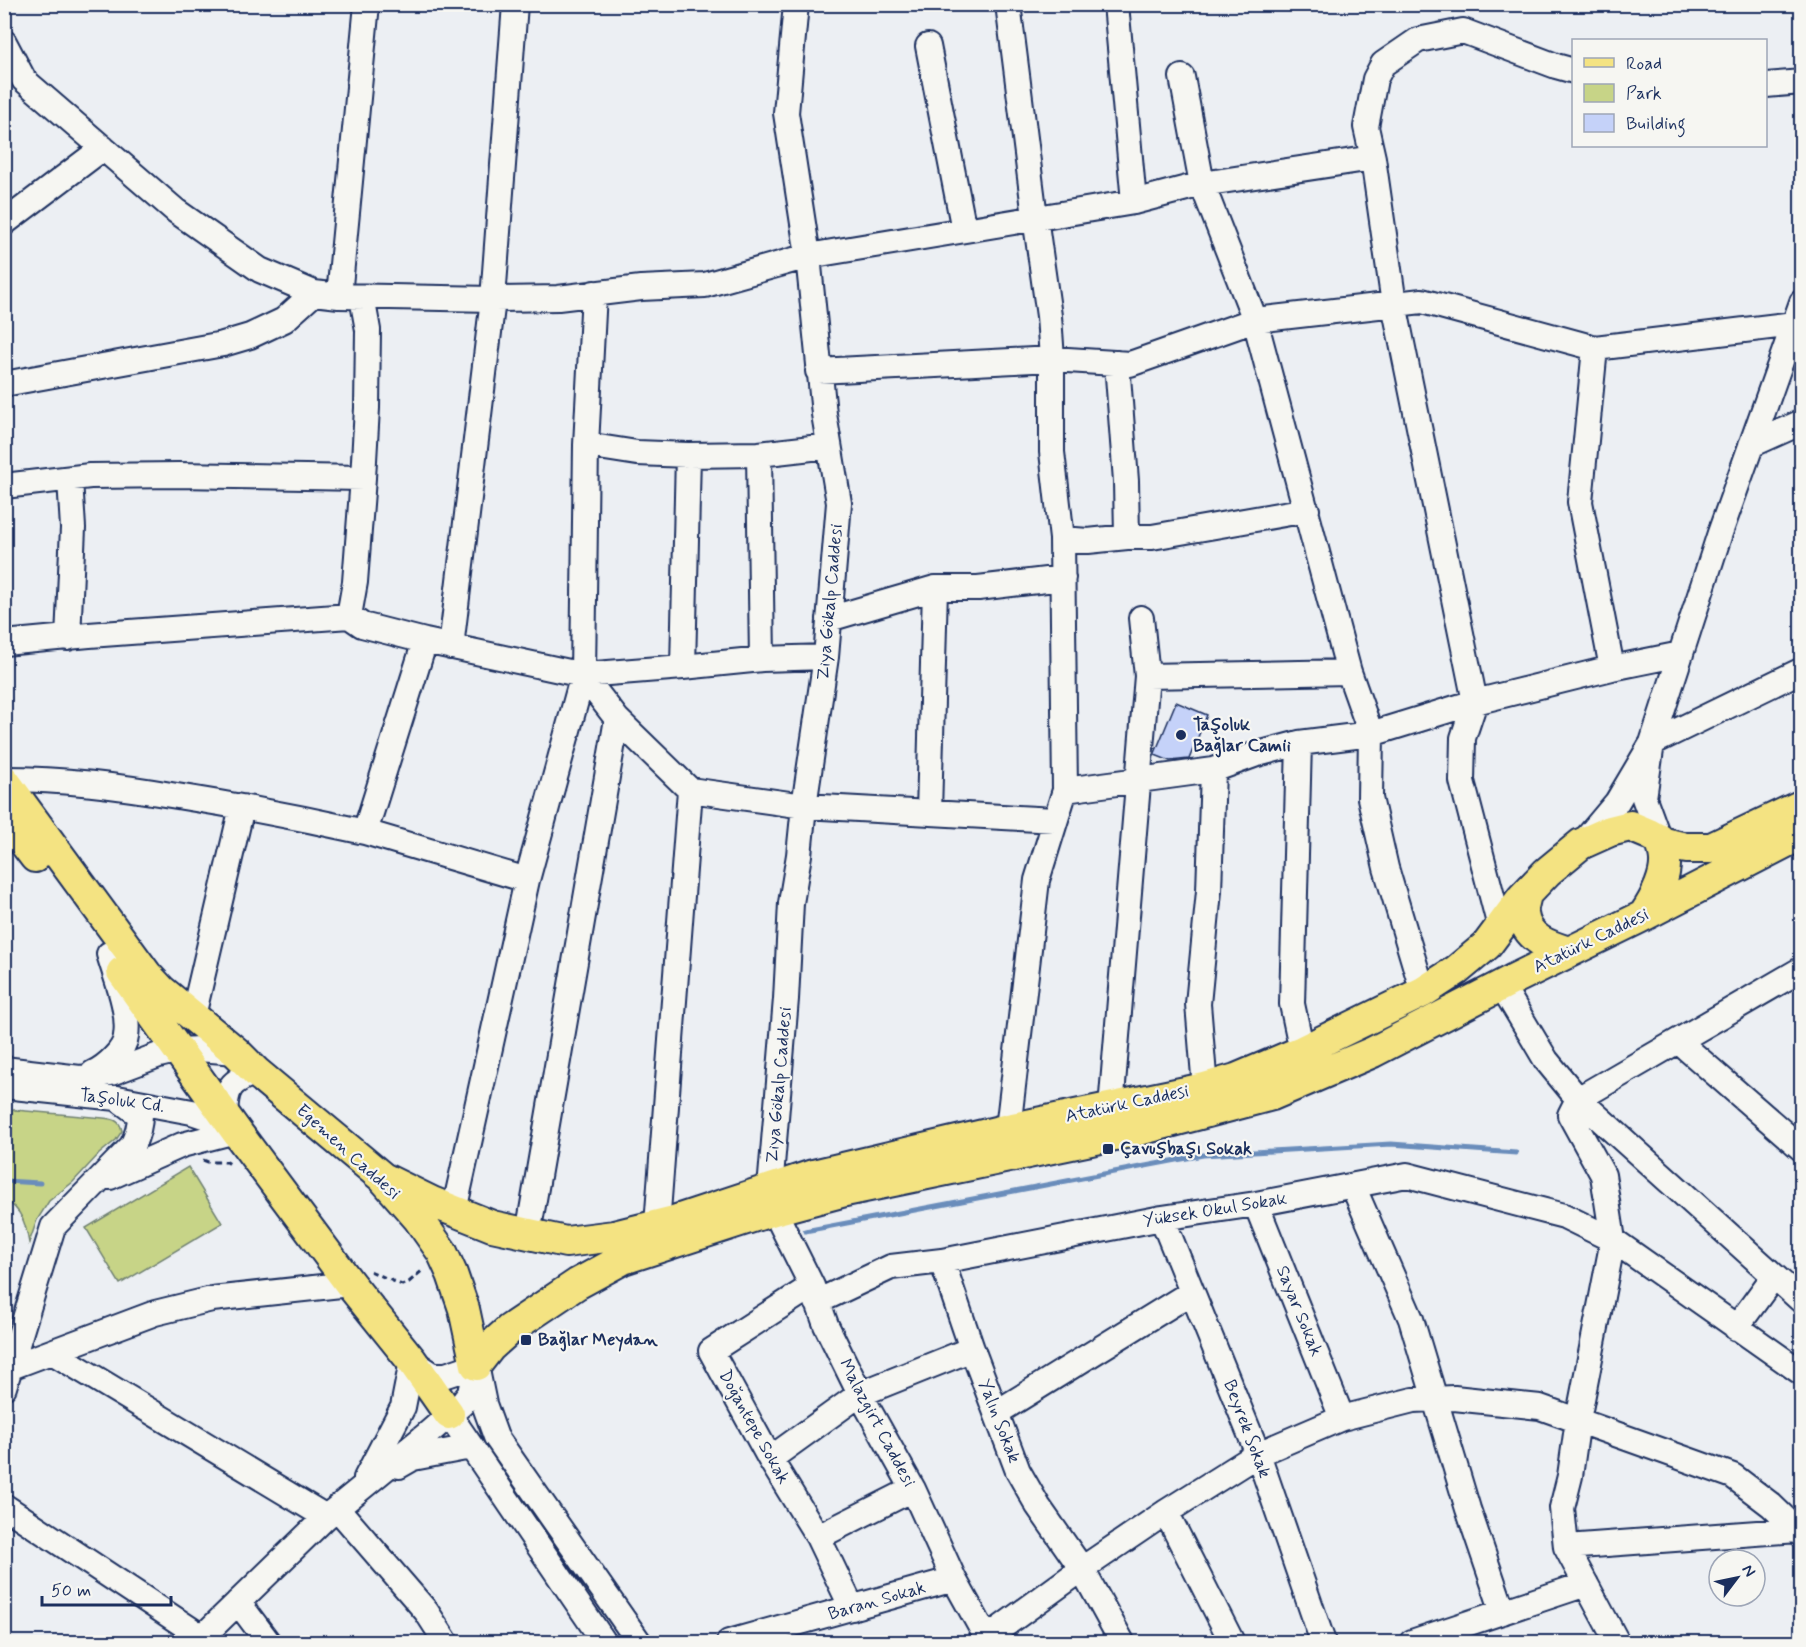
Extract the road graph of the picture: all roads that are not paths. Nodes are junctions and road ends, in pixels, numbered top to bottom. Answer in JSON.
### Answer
{"nodes":[{"id":1,"x":367,"y":4,"type":"edge"},
{"id":2,"x":515,"y":4,"type":"edge"},
{"id":3,"x":796,"y":4,"type":"edge"},
{"id":4,"x":1008,"y":4,"type":"edge"},
{"id":5,"x":1116,"y":4,"type":"edge"},
{"id":6,"x":4,"y":42,"type":"edge"},
{"id":7,"x":928,"y":46,"type":"dead end"},
{"id":8,"x":1572,"y":70,"type":"edge"},
{"id":9,"x":1182,"y":77,"type":"dead end"},
{"id":10,"x":1802,"y":82,"type":"edge"},
{"id":11,"x":1767,"y":85,"type":"edge"},
{"id":12,"x":103,"y":148,"type":"junction"},
{"id":13,"x":1373,"y":158,"type":"junction"},
{"id":14,"x":1202,"y":184,"type":"junction"},
{"id":15,"x":1134,"y":202,"type":"junction"},
{"id":16,"x":1035,"y":217,"type":"junction"},
{"id":17,"x":4,"y":223,"type":"edge"},
{"id":18,"x":964,"y":230,"type":"junction"},
{"id":19,"x":808,"y":256,"type":"junction"},
{"id":20,"x":314,"y":293,"type":"junction"},
{"id":21,"x":594,"y":293,"type":"junction"},
{"id":22,"x":339,"y":296,"type":"junction"},
{"id":23,"x":363,"y":297,"type":"junction"},
{"id":24,"x":493,"y":299,"type":"junction"},
{"id":25,"x":1394,"y":304,"type":"junction"},
{"id":26,"x":1798,"y":313,"type":"edge"},
{"id":27,"x":1255,"y":320,"type":"junction"},
{"id":28,"x":1595,"y":348,"type":"junction"},
{"id":29,"x":1052,"y":358,"type":"junction"},
{"id":30,"x":1118,"y":363,"type":"junction"},
{"id":31,"x":818,"y":371,"type":"junction"},
{"id":32,"x":4,"y":384,"type":"edge"},
{"id":33,"x":1802,"y":422,"type":"edge"},
{"id":34,"x":586,"y":445,"type":"junction"},
{"id":35,"x":1751,"y":445,"type":"junction"},
{"id":36,"x":829,"y":446,"type":"junction"},
{"id":37,"x":759,"y":454,"type":"junction"},
{"id":38,"x":688,"y":455,"type":"junction"},
{"id":39,"x":70,"y":478,"type":"junction"},
{"id":40,"x":363,"y":478,"type":"junction"},
{"id":41,"x":4,"y":486,"type":"edge"},
{"id":42,"x":1307,"y":510,"type":"junction"},
{"id":43,"x":1127,"y":537,"type":"junction"},
{"id":44,"x":1062,"y":539,"type":"junction"},
{"id":45,"x":1063,"y":578,"type":"junction"},
{"id":46,"x":935,"y":588,"type":"junction"},
{"id":47,"x":349,"y":616,"type":"junction"},
{"id":48,"x":1141,"y":618,"type":"dead end"},
{"id":49,"x":829,"y":619,"type":"junction"},
{"id":50,"x":68,"y":638,"type":"junction"},
{"id":51,"x":425,"y":641,"type":"junction"},
{"id":52,"x":4,"y":643,"type":"edge"},
{"id":53,"x":451,"y":647,"type":"junction"},
{"id":54,"x":1681,"y":654,"type":"junction"},
{"id":55,"x":826,"y":657,"type":"junction"},
{"id":56,"x":762,"y":659,"type":"junction"},
{"id":57,"x":683,"y":668,"type":"junction"},
{"id":58,"x":1612,"y":668,"type":"junction"},
{"id":59,"x":1802,"y":670,"type":"edge"},
{"id":60,"x":1349,"y":672,"type":"junction"},
{"id":61,"x":583,"y":675,"type":"junction"},
{"id":62,"x":1147,"y":676,"type":"junction"},
{"id":63,"x":1476,"y":702,"type":"junction"},
{"id":64,"x":617,"y":719,"type":"junction"},
{"id":65,"x":1371,"y":734,"type":"junction"},
{"id":66,"x":1299,"y":743,"type":"junction"},
{"id":67,"x":1652,"y":743,"type":"junction"},
{"id":68,"x":1213,"y":770,"type":"junction"},
{"id":69,"x":4,"y":780,"type":"edge"},
{"id":70,"x":1137,"y":782,"type":"junction"},
{"id":71,"x":690,"y":790,"type":"junction"},
{"id":72,"x":1065,"y":790,"type":"junction"},
{"id":73,"x":1802,"y":804,"type":"edge"},
{"id":74,"x":804,"y":806,"type":"junction"},
{"id":75,"x":242,"y":807,"type":"junction"},
{"id":76,"x":929,"y":813,"type":"junction"},
{"id":77,"x":4,"y":816,"type":"edge"},
{"id":78,"x":1055,"y":820,"type":"junction"},
{"id":79,"x":365,"y":832,"type":"junction"},
{"id":80,"x":1802,"y":834,"type":"edge"},
{"id":81,"x":1659,"y":839,"type":"junction"},
{"id":82,"x":1581,"y":844,"type":"junction"},
{"id":83,"x":527,"y":880,"type":"junction"},
{"id":84,"x":1526,"y":894,"type":"junction"},
{"id":85,"x":1644,"y":915,"type":"junction"},
{"id":86,"x":1500,"y":927,"type":"junction"},
{"id":87,"x":1569,"y":952,"type":"junction"},
{"id":88,"x":109,"y":954,"type":"junction"},
{"id":89,"x":1802,"y":969,"type":"edge"},
{"id":90,"x":1503,"y":986,"type":"junction"},
{"id":91,"x":1423,"y":992,"type":"junction"},
{"id":92,"x":192,"y":1016,"type":"junction"},
{"id":93,"x":1678,"y":1041,"type":"junction"},
{"id":94,"x":180,"y":1050,"type":"junction"},
{"id":95,"x":1302,"y":1051,"type":"junction"},
{"id":96,"x":246,"y":1062,"type":"junction"},
{"id":97,"x":4,"y":1069,"type":"edge"},
{"id":98,"x":80,"y":1078,"type":"junction"},
{"id":99,"x":4,"y":1086,"type":"edge"},
{"id":100,"x":1205,"y":1088,"type":"junction"},
{"id":101,"x":117,"y":1098,"type":"junction"},
{"id":102,"x":1578,"y":1099,"type":"junction"},
{"id":103,"x":1111,"y":1108,"type":"junction"},
{"id":104,"x":231,"y":1123,"type":"junction"},
{"id":105,"x":1008,"y":1129,"type":"junction"},
{"id":106,"x":1802,"y":1149,"type":"edge"},
{"id":107,"x":382,"y":1178,"type":"junction"},
{"id":108,"x":98,"y":1183,"type":"junction"},
{"id":109,"x":1353,"y":1186,"type":"junction"},
{"id":110,"x":772,"y":1200,"type":"junction"},
{"id":111,"x":1256,"y":1204,"type":"junction"},
{"id":112,"x":454,"y":1211,"type":"junction"},
{"id":113,"x":1162,"y":1218,"type":"junction"},
{"id":114,"x":657,"y":1225,"type":"junction"},
{"id":115,"x":528,"y":1234,"type":"junction"},
{"id":116,"x":1613,"y":1240,"type":"junction"},
{"id":117,"x":942,"y":1260,"type":"junction"},
{"id":118,"x":1774,"y":1276,"type":"junction"},
{"id":119,"x":359,"y":1277,"type":"junction"},
{"id":120,"x":1192,"y":1292,"type":"junction"},
{"id":121,"x":814,"y":1294,"type":"junction"},
{"id":122,"x":1802,"y":1301,"type":"edge"},
{"id":123,"x":1736,"y":1328,"type":"junction"},
{"id":124,"x":972,"y":1349,"type":"junction"},
{"id":125,"x":52,"y":1352,"type":"junction"},
{"id":126,"x":412,"y":1361,"type":"junction"},
{"id":127,"x":476,"y":1365,"type":"junction"},
{"id":128,"x":1802,"y":1373,"type":"edge"},
{"id":129,"x":8,"y":1377,"type":"edge"},
{"id":130,"x":860,"y":1394,"type":"junction"},
{"id":131,"x":1436,"y":1399,"type":"junction"},
{"id":132,"x":996,"y":1413,"type":"junction"},
{"id":133,"x":449,"y":1414,"type":"junction"},
{"id":134,"x":1342,"y":1418,"type":"junction"},
{"id":135,"x":1578,"y":1420,"type":"junction"},
{"id":136,"x":471,"y":1447,"type":"junction"},
{"id":137,"x":1258,"y":1454,"type":"junction"},
{"id":138,"x":770,"y":1459,"type":"junction"},
{"id":139,"x":360,"y":1488,"type":"junction"},
{"id":140,"x":913,"y":1489,"type":"junction"},
{"id":141,"x":4,"y":1506,"type":"edge"},
{"id":142,"x":332,"y":1512,"type":"junction"},
{"id":143,"x":1166,"y":1512,"type":"junction"},
{"id":144,"x":1800,"y":1532,"type":"edge"},
{"id":145,"x":818,"y":1537,"type":"junction"},
{"id":146,"x":1566,"y":1547,"type":"junction"},
{"id":147,"x":1082,"y":1569,"type":"junction"},
{"id":148,"x":954,"y":1579,"type":"junction"},
{"id":149,"x":1586,"y":1584,"type":"junction"},
{"id":150,"x":238,"y":1602,"type":"junction"},
{"id":151,"x":852,"y":1608,"type":"junction"},
{"id":152,"x":1503,"y":1612,"type":"junction"},
{"id":153,"x":200,"y":1640,"type":"edge"},
{"id":154,"x":988,"y":1640,"type":"edge"},
{"id":155,"x":268,"y":1642,"type":"edge"},
{"id":156,"x":446,"y":1642,"type":"edge"},
{"id":157,"x":604,"y":1642,"type":"edge"},
{"id":158,"x":639,"y":1642,"type":"edge"},
{"id":159,"x":729,"y":1642,"type":"edge"},
{"id":160,"x":1122,"y":1642,"type":"edge"},
{"id":161,"x":1232,"y":1642,"type":"edge"},
{"id":162,"x":1323,"y":1642,"type":"edge"},
{"id":163,"x":1412,"y":1642,"type":"edge"},
{"id":164,"x":1617,"y":1642,"type":"edge"}],
"edges":[{"from":1,"to":22,"type":"street"},
{"from":2,"to":24,"type":"street"},
{"from":3,"to":19,"type":"street","name":"Ziya Gökalp Caddesi"},
{"from":4,"to":16,"type":"street"},
{"from":5,"to":15,"type":"street"},
{"from":6,"to":12,"type":"street"},
{"from":7,"to":18,"type":"street"},
{"from":8,"to":13,"type":"street"},
{"from":9,"to":14,"type":"street"},
{"from":10,"to":11,"type":"street"},
{"from":12,"to":17,"type":"street"},
{"from":12,"to":20,"type":"street"},
{"from":13,"to":14,"type":"street"},
{"from":13,"to":25,"type":"street"},
{"from":14,"to":15,"type":"street"},
{"from":14,"to":27,"type":"street"},
{"from":15,"to":16,"type":"street"},
{"from":16,"to":18,"type":"street"},
{"from":16,"to":29,"type":"street"},
{"from":18,"to":19,"type":"street"},
{"from":19,"to":21,"type":"street"},
{"from":19,"to":31,"type":"street","name":"Ziya Gökalp Caddesi"},
{"from":20,"to":22,"type":"street"},
{"from":20,"to":32,"type":"street"},
{"from":21,"to":24,"type":"street"},
{"from":21,"to":34,"type":"street"},
{"from":22,"to":23,"type":"street"},
{"from":23,"to":24,"type":"street"},
{"from":23,"to":40,"type":"street"},
{"from":24,"to":53,"type":"street"},
{"from":25,"to":27,"type":"street"},
{"from":25,"to":28,"type":"street"},
{"from":25,"to":63,"type":"street"},
{"from":26,"to":28,"type":"street"},
{"from":26,"to":35,"type":"street"},
{"from":27,"to":30,"type":"street"},
{"from":27,"to":42,"type":"street"},
{"from":28,"to":58,"type":"street"},
{"from":29,"to":30,"type":"street"},
{"from":29,"to":31,"type":"street"},
{"from":29,"to":44,"type":"street"},
{"from":30,"to":43,"type":"street"},
{"from":31,"to":36,"type":"street","name":"Ziya Gökalp Caddesi"},
{"from":33,"to":35,"type":"street"},
{"from":34,"to":38,"type":"street"},
{"from":34,"to":61,"type":"street"},
{"from":35,"to":54,"type":"street"},
{"from":36,"to":37,"type":"street"},
{"from":36,"to":49,"type":"street","name":"Ziya Gökalp Caddesi"},
{"from":37,"to":38,"type":"street"},
{"from":37,"to":56,"type":"street"},
{"from":38,"to":57,"type":"street"},
{"from":39,"to":40,"type":"street"},
{"from":39,"to":41,"type":"street"},
{"from":39,"to":50,"type":"street"},
{"from":40,"to":47,"type":"street"},
{"from":42,"to":43,"type":"street"},
{"from":42,"to":60,"type":"street"},
{"from":43,"to":44,"type":"street"},
{"from":44,"to":45,"type":"street"},
{"from":45,"to":46,"type":"street"},
{"from":45,"to":72,"type":"street"},
{"from":46,"to":49,"type":"street"},
{"from":46,"to":76,"type":"street"},
{"from":47,"to":50,"type":"street"},
{"from":47,"to":51,"type":"street"},
{"from":48,"to":62,"type":"street"},
{"from":49,"to":55,"type":"street","name":"Ziya Gökalp Caddesi"},
{"from":50,"to":52,"type":"street"},
{"from":51,"to":53,"type":"street"},
{"from":51,"to":79,"type":"street"},
{"from":53,"to":61,"type":"street"},
{"from":54,"to":58,"type":"street"},
{"from":54,"to":67,"type":"street"},
{"from":55,"to":56,"type":"street"},
{"from":55,"to":74,"type":"street","name":"Ziya Gökalp Caddesi"},
{"from":56,"to":57,"type":"street"},
{"from":57,"to":61,"type":"street"},
{"from":58,"to":63,"type":"street"},
{"from":59,"to":67,"type":"street"},
{"from":60,"to":62,"type":"street"},
{"from":60,"to":65,"type":"street"},
{"from":61,"to":64,"type":"street"},
{"from":61,"to":83,"type":"street"},
{"from":62,"to":70,"type":"street"},
{"from":63,"to":65,"type":"street"},
{"from":63,"to":86,"type":"street"},
{"from":64,"to":71,"type":"street"},
{"from":64,"to":115,"type":"street"},
{"from":65,"to":66,"type":"street"},
{"from":65,"to":91,"type":"street"},
{"from":66,"to":68,"type":"street"},
{"from":66,"to":95,"type":"street"},
{"from":67,"to":81,"type":"street"},
{"from":67,"to":82,"type":"street"},
{"from":68,"to":70,"type":"street"},
{"from":68,"to":100,"type":"street"},
{"from":69,"to":75,"type":"street"},
{"from":69,"to":92,"type":"main road","name":"Egemen Caddesi"},
{"from":70,"to":72,"type":"street"},
{"from":70,"to":103,"type":"street"},
{"from":71,"to":74,"type":"street"},
{"from":71,"to":114,"type":"street"},
{"from":72,"to":78,"type":"street"},
{"from":73,"to":81,"type":"main road","name":"Atatürk Caddesi"},
{"from":74,"to":76,"type":"street"},
{"from":74,"to":110,"type":"street","name":"Ziya Gökalp Caddesi"},
{"from":75,"to":79,"type":"street"},
{"from":75,"to":92,"type":"street"},
{"from":76,"to":78,"type":"street"},
{"from":77,"to":88,"type":"main road"},
{"from":78,"to":105,"type":"street"},
{"from":79,"to":83,"type":"street"},
{"from":80,"to":85,"type":"main road","name":"Atatürk Caddesi"},
{"from":81,"to":82,"type":"main road","name":"Atatürk Caddesi"},
{"from":81,"to":85,"type":"main road"},
{"from":82,"to":84,"type":"main road","name":"Atatürk Caddesi"},
{"from":83,"to":112,"type":"street"},
{"from":84,"to":86,"type":"main road","name":"Atatürk Caddesi"},
{"from":84,"to":87,"type":"main road"},
{"from":85,"to":87,"type":"main road","name":"Atatürk Caddesi"},
{"from":86,"to":91,"type":"main road","name":"Atatürk Caddesi"},
{"from":87,"to":90,"type":"main road","name":"Atatürk Caddesi"},
{"from":88,"to":94,"type":"main road"},
{"from":88,"to":98,"type":"street"},
{"from":89,"to":93,"type":"street"},
{"from":90,"to":102,"type":"street"},
{"from":90,"to":110,"type":"main road","name":"Atatürk Caddesi"},
{"from":91,"to":95,"type":"main road","name":"Atatürk Caddesi"},
{"from":92,"to":96,"type":"main road","name":"Egemen Caddesi"},
{"from":93,"to":102,"type":"street"},
{"from":93,"to":106,"type":"street"},
{"from":94,"to":96,"type":"street","name":"Taşoluk Cd."},
{"from":94,"to":98,"type":"street","name":"Taşoluk Cd."},
{"from":94,"to":104,"type":"main road"},
{"from":95,"to":100,"type":"main road","name":"Atatürk Caddesi"},
{"from":96,"to":104,"type":"street"},
{"from":96,"to":107,"type":"main road","name":"Egemen Caddesi"},
{"from":97,"to":98,"type":"street","name":"Taşoluk Cd."},
{"from":99,"to":101,"type":"street","name":"Taşoluk Cd."},
{"from":100,"to":103,"type":"main road","name":"Atatürk Caddesi"},
{"from":101,"to":104,"type":"street","name":"Taşoluk Cd."},
{"from":101,"to":108,"type":"street"},
{"from":102,"to":116,"type":"street"},
{"from":102,"to":118,"type":"street"},
{"from":103,"to":105,"type":"main road","name":"Atatürk Caddesi"},
{"from":104,"to":108,"type":"street"},
{"from":104,"to":119,"type":"main road"},
{"from":105,"to":110,"type":"main road","name":"Atatürk Caddesi"},
{"from":107,"to":112,"type":"main road","name":"Atatürk Caddesi"},
{"from":107,"to":127,"type":"main road","name":"Egemen Caddesi"},
{"from":108,"to":129,"type":"street"},
{"from":109,"to":111,"type":"street","name":"Yüksek Okul Sokak"},
{"from":109,"to":116,"type":"street","name":"Yüksek Okul Sokak"},
{"from":109,"to":131,"type":"street"},
{"from":110,"to":114,"type":"main road","name":"Atatürk Caddesi"},
{"from":110,"to":121,"type":"street","name":"Malazgirt Caddesi"},
{"from":110,"to":127,"type":"main road","name":"Atatürk Caddesi"},
{"from":111,"to":113,"type":"street","name":"Yüksek Okul Sokak"},
{"from":111,"to":134,"type":"street","name":"Sayar Sokak"},
{"from":112,"to":115,"type":"main road","name":"Atatürk Caddesi"},
{"from":113,"to":117,"type":"street","name":"Yüksek Okul Sokak"},
{"from":113,"to":120,"type":"street","name":"Beyrek Sokak"},
{"from":114,"to":115,"type":"main road","name":"Atatürk Caddesi"},
{"from":116,"to":123,"type":"street","name":"Yüksek Okul Sokak"},
{"from":116,"to":135,"type":"street"},
{"from":117,"to":121,"type":"street","name":"Yüksek Okul Sokak"},
{"from":117,"to":124,"type":"street","name":"Yalın Sokak"},
{"from":118,"to":122,"type":"street"},
{"from":118,"to":123,"type":"street"},
{"from":119,"to":125,"type":"street"},
{"from":119,"to":126,"type":"main road"},
{"from":120,"to":132,"type":"street"},
{"from":120,"to":137,"type":"street","name":"Beyrek Sokak"},
{"from":121,"to":130,"type":"street","name":"Malazgirt Caddesi"},
{"from":121,"to":138,"type":"street","name":"Doğantepe Sokak"},
{"from":123,"to":128,"type":"street","name":"Yüksek Okul Sokak"},
{"from":124,"to":130,"type":"street"},
{"from":124,"to":132,"type":"street","name":"Yalın Sokak"},
{"from":125,"to":129,"type":"street"},
{"from":125,"to":142,"type":"street"},
{"from":126,"to":127,"type":"street"},
{"from":126,"to":133,"type":"main road"},
{"from":126,"to":139,"type":"street"},
{"from":127,"to":133,"type":"street"},
{"from":127,"to":158,"type":"street","name":"Egemen Caddesi"},
{"from":130,"to":138,"type":"street"},
{"from":130,"to":140,"type":"street","name":"Malazgirt Caddesi"},
{"from":131,"to":134,"type":"street"},
{"from":131,"to":135,"type":"street"},
{"from":131,"to":152,"type":"street"},
{"from":132,"to":147,"type":"street","name":"Yalın Sokak"},
{"from":133,"to":136,"type":"street"},
{"from":133,"to":139,"type":"street"},
{"from":134,"to":137,"type":"street"},
{"from":135,"to":144,"type":"street"},
{"from":135,"to":146,"type":"street"},
{"from":136,"to":139,"type":"street"},
{"from":136,"to":157,"type":"street"},
{"from":137,"to":143,"type":"street"},
{"from":137,"to":162,"type":"street","name":"Beyrek Sokak"},
{"from":138,"to":145,"type":"street","name":"Doğantepe Sokak"},
{"from":139,"to":142,"type":"street"},
{"from":140,"to":145,"type":"street"},
{"from":140,"to":148,"type":"street","name":"Malazgirt Caddesi"},
{"from":141,"to":153,"type":"street"},
{"from":142,"to":150,"type":"street"},
{"from":142,"to":156,"type":"street"},
{"from":143,"to":147,"type":"street"},
{"from":143,"to":161,"type":"street"},
{"from":144,"to":146,"type":"street"},
{"from":145,"to":151,"type":"street","name":"Doğantepe Sokak"},
{"from":146,"to":149,"type":"street"},
{"from":147,"to":154,"type":"street"},
{"from":147,"to":160,"type":"street","name":"Yalın Sokak"},
{"from":148,"to":151,"type":"street","name":"Baran Sokak"},
{"from":148,"to":154,"type":"street","name":"Malazgirt Caddesi"},
{"from":149,"to":152,"type":"street"},
{"from":149,"to":164,"type":"street"},
{"from":150,"to":153,"type":"street"},
{"from":150,"to":155,"type":"street"},
{"from":151,"to":159,"type":"street","name":"Baran Sokak"},
{"from":152,"to":163,"type":"street"}]}
